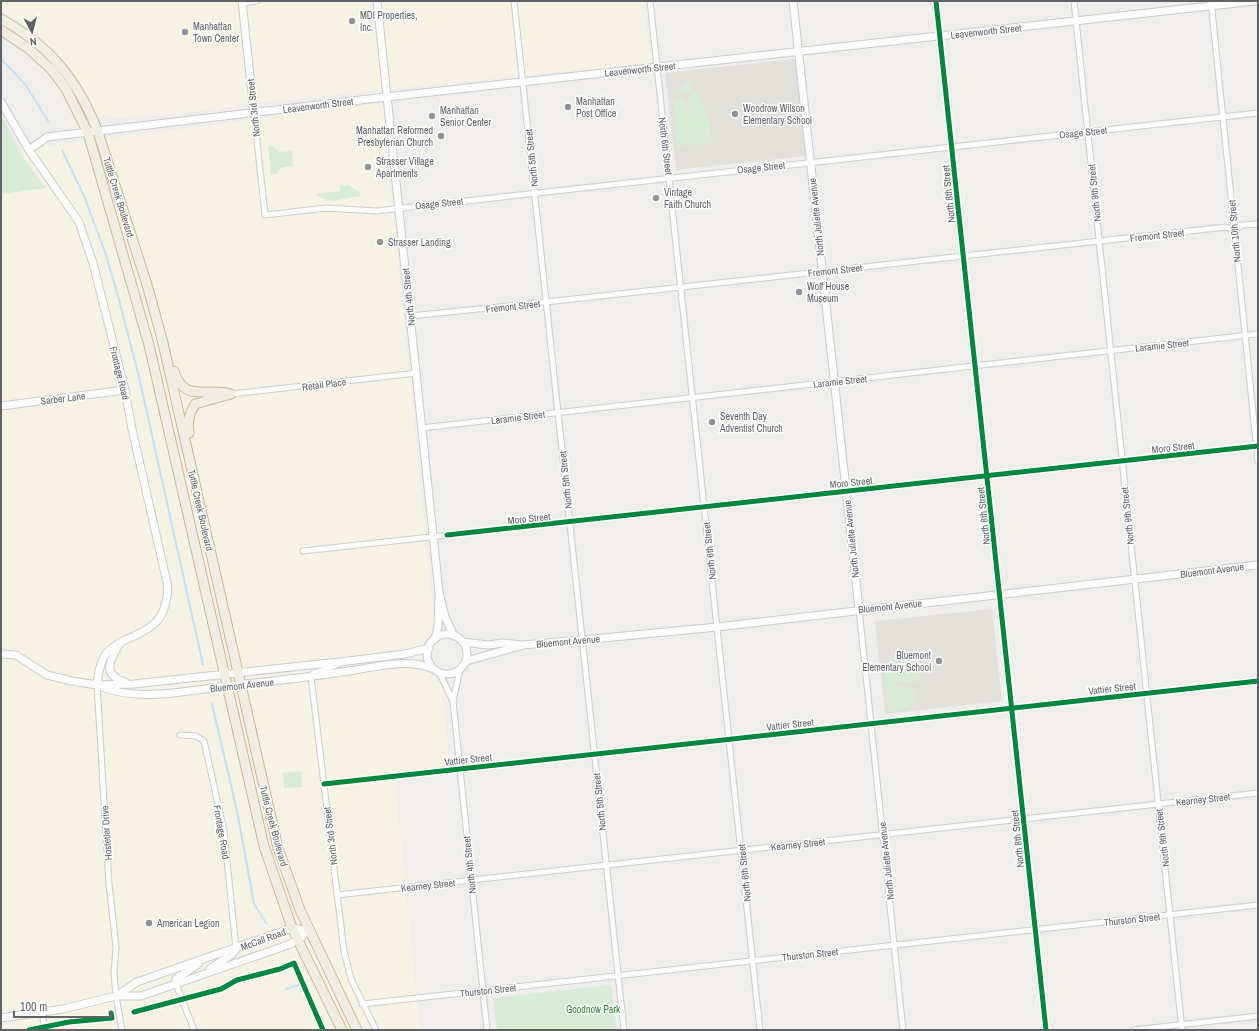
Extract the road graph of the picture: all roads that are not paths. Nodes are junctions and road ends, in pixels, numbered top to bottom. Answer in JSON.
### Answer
{"nodes":[{"id":1,"x":257,"y":1,"type":"edge"},
{"id":2,"x":377,"y":1,"type":"edge"},
{"id":3,"x":514,"y":1,"type":"edge"},
{"id":4,"x":650,"y":1,"type":"edge"},
{"id":5,"x":793,"y":1,"type":"edge"},
{"id":6,"x":936,"y":1,"type":"edge"},
{"id":7,"x":1074,"y":1,"type":"edge"},
{"id":8,"x":1255,"y":1,"type":"edge"},
{"id":9,"x":242,"y":2,"type":"edge"},
{"id":10,"x":1211,"y":3,"type":"edge"},
{"id":11,"x":1,"y":19,"type":"edge"},
{"id":12,"x":1076,"y":21,"type":"junction"},
{"id":13,"x":1,"y":30,"type":"edge"},
{"id":14,"x":940,"y":36,"type":"junction"},
{"id":15,"x":798,"y":52,"type":"junction"},
{"id":16,"x":657,"y":67,"type":"junction"},
{"id":17,"x":523,"y":82,"type":"junction"},
{"id":18,"x":387,"y":97,"type":"junction"},
{"id":19,"x":1,"y":102,"type":"edge"},
{"id":20,"x":254,"y":113,"type":"junction"},
{"id":21,"x":1258,"y":113,"type":"edge"},
{"id":22,"x":1223,"y":117,"type":"junction"},
{"id":23,"x":98,"y":132,"type":"junction"},
{"id":24,"x":1088,"y":132,"type":"junction"},
{"id":25,"x":88,"y":133,"type":"junction"},
{"id":26,"x":952,"y":146,"type":"junction"},
{"id":27,"x":29,"y":150,"type":"junction"},
{"id":28,"x":810,"y":162,"type":"junction"},
{"id":29,"x":670,"y":177,"type":"junction"},
{"id":30,"x":534,"y":192,"type":"junction"},
{"id":31,"x":399,"y":207,"type":"junction"},
{"id":32,"x":265,"y":215,"type":"joint"},
{"id":33,"x":1258,"y":224,"type":"edge"},
{"id":34,"x":1235,"y":230,"type":"junction"},
{"id":35,"x":1099,"y":241,"type":"junction"},
{"id":36,"x":964,"y":256,"type":"junction"},
{"id":37,"x":822,"y":272,"type":"junction"},
{"id":38,"x":681,"y":287,"type":"junction"},
{"id":39,"x":546,"y":302,"type":"junction"},
{"id":40,"x":410,"y":316,"type":"junction"},
{"id":41,"x":1258,"y":334,"type":"edge"},
{"id":42,"x":1244,"y":336,"type":"junction"},
{"id":43,"x":163,"y":343,"type":"junction"},
{"id":44,"x":1110,"y":351,"type":"junction"},
{"id":45,"x":976,"y":366,"type":"junction"},
{"id":46,"x":417,"y":373,"type":"junction"},
{"id":47,"x":834,"y":381,"type":"junction"},
{"id":48,"x":125,"y":390,"type":"junction"},
{"id":49,"x":231,"y":394,"type":"junction"},
{"id":50,"x":693,"y":397,"type":"junction"},
{"id":51,"x":1,"y":406,"type":"edge"},
{"id":52,"x":558,"y":412,"type":"junction"},
{"id":53,"x":421,"y":428,"type":"junction"},
{"id":54,"x":1257,"y":446,"type":"edge"},
{"id":55,"x":1122,"y":461,"type":"junction"},
{"id":56,"x":1258,"y":461,"type":"edge"},
{"id":57,"x":987,"y":476,"type":"junction"},
{"id":58,"x":846,"y":492,"type":"junction"},
{"id":59,"x":201,"y":507,"type":"junction"},
{"id":60,"x":704,"y":508,"type":"junction"},
{"id":61,"x":569,"y":522,"type":"junction"},
{"id":62,"x":433,"y":537,"type":"junction"},
{"id":63,"x":303,"y":551,"type":"dead end"},
{"id":64,"x":1258,"y":565,"type":"edge"},
{"id":65,"x":1134,"y":579,"type":"junction"},
{"id":66,"x":439,"y":592,"type":"junction"},
{"id":67,"x":1000,"y":594,"type":"junction"},
{"id":68,"x":859,"y":609,"type":"junction"},
{"id":69,"x":717,"y":627,"type":"junction"},
{"id":70,"x":454,"y":636,"type":"junction"},
{"id":71,"x":435,"y":639,"type":"junction"},
{"id":72,"x":582,"y":640,"type":"junction"},
{"id":73,"x":463,"y":642,"type":"junction"},
{"id":74,"x":120,"y":643,"type":"junction"},
{"id":75,"x":522,"y":645,"type":"junction"},
{"id":76,"x":429,"y":648,"type":"junction"},
{"id":77,"x":1,"y":654,"type":"edge"},
{"id":78,"x":348,"y":661,"type":"junction"},
{"id":79,"x":466,"y":661,"type":"junction"},
{"id":80,"x":460,"y":669,"type":"junction"},
{"id":81,"x":437,"y":670,"type":"junction"},
{"id":82,"x":237,"y":672,"type":"junction"},
{"id":83,"x":224,"y":673,"type":"junction"},
{"id":84,"x":311,"y":677,"type":"junction"},
{"id":85,"x":1258,"y":681,"type":"edge"},
{"id":86,"x":134,"y":684,"type":"junction"},
{"id":87,"x":97,"y":685,"type":"junction"},
{"id":88,"x":241,"y":685,"type":"junction"},
{"id":89,"x":227,"y":686,"type":"junction"},
{"id":90,"x":1146,"y":694,"type":"junction"},
{"id":91,"x":453,"y":700,"type":"junction"},
{"id":92,"x":1012,"y":709,"type":"junction"},
{"id":93,"x":871,"y":724,"type":"junction"},
{"id":94,"x":180,"y":735,"type":"dead end"},
{"id":95,"x":729,"y":739,"type":"junction"},
{"id":96,"x":594,"y":754,"type":"junction"},
{"id":97,"x":459,"y":769,"type":"junction"},
{"id":98,"x":324,"y":784,"type":"junction"},
{"id":99,"x":1258,"y":793,"type":"edge"},
{"id":100,"x":1158,"y":804,"type":"junction"},
{"id":101,"x":1024,"y":819,"type":"junction"},
{"id":102,"x":883,"y":835,"type":"junction"},
{"id":103,"x":741,"y":850,"type":"junction"},
{"id":104,"x":606,"y":865,"type":"junction"},
{"id":105,"x":471,"y":880,"type":"junction"},
{"id":106,"x":337,"y":895,"type":"junction"},
{"id":107,"x":1258,"y":905,"type":"edge"},
{"id":108,"x":1170,"y":915,"type":"junction"},
{"id":109,"x":292,"y":928,"type":"junction"},
{"id":110,"x":1036,"y":930,"type":"junction"},
{"id":111,"x":309,"y":931,"type":"junction"},
{"id":112,"x":298,"y":940,"type":"junction"},
{"id":113,"x":894,"y":945,"type":"junction"},
{"id":114,"x":236,"y":949,"type":"junction"},
{"id":115,"x":205,"y":960,"type":"junction"},
{"id":116,"x":753,"y":961,"type":"junction"},
{"id":117,"x":203,"y":974,"type":"junction"},
{"id":118,"x":618,"y":976,"type":"junction"},
{"id":119,"x":176,"y":984,"type":"junction"},
{"id":120,"x":482,"y":991,"type":"junction"},
{"id":121,"x":116,"y":996,"type":"junction"},
{"id":122,"x":362,"y":1004,"type":"junction"},
{"id":123,"x":42,"y":1013,"type":"junction"},
{"id":124,"x":1258,"y":1016,"type":"edge"},
{"id":125,"x":1,"y":1018,"type":"edge"},
{"id":126,"x":1182,"y":1027,"type":"edge"},
{"id":127,"x":45,"y":1030,"type":"edge"},
{"id":128,"x":122,"y":1030,"type":"edge"},
{"id":129,"x":194,"y":1030,"type":"edge"},
{"id":130,"x":342,"y":1030,"type":"edge"},
{"id":131,"x":357,"y":1030,"type":"edge"},
{"id":132,"x":376,"y":1030,"type":"edge"},
{"id":133,"x":487,"y":1030,"type":"edge"},
{"id":134,"x":624,"y":1030,"type":"edge"},
{"id":135,"x":760,"y":1030,"type":"edge"},
{"id":136,"x":903,"y":1030,"type":"edge"},
{"id":137,"x":1046,"y":1030,"type":"edge"},
{"id":138,"x":1134,"y":1030,"type":"edge"}],
"edges":[{"from":1,"to":9,"type":"street"},
{"from":2,"to":18,"type":"main road","name":"North 4th Street"},
{"from":3,"to":17,"type":"street","name":"North 5th Street"},
{"from":4,"to":16,"type":"street","name":"North 6th Street"},
{"from":5,"to":15,"type":"main road","name":"North Juliette Avenue"},
{"from":6,"to":14,"type":"street","name":"North 8th Street"},
{"from":7,"to":12,"type":"street","name":"North 9th Street"},
{"from":8,"to":10,"type":"main road","name":"Leavenworth Street"},
{"from":9,"to":20,"type":"main road","name":"North 3rd Street"},
{"from":10,"to":12,"type":"main road","name":"Leavenworth Street"},
{"from":10,"to":22,"type":"street","name":"North 10th Street"},
{"from":11,"to":23,"type":"highway","name":"Tuttle Creek Boulevard"},
{"from":12,"to":14,"type":"main road","name":"Leavenworth Street"},
{"from":12,"to":24,"type":"street","name":"North 9th Street"},
{"from":13,"to":25,"type":"highway","name":"Tuttle Creek Boulevard"},
{"from":14,"to":15,"type":"main road","name":"Leavenworth Street"},
{"from":14,"to":26,"type":"street","name":"North 8th Street"},
{"from":15,"to":16,"type":"main road","name":"Leavenworth Street"},
{"from":15,"to":28,"type":"main road","name":"North Juliette Avenue"},
{"from":16,"to":17,"type":"main road","name":"Leavenworth Street"},
{"from":16,"to":29,"type":"street","name":"North 6th Street"},
{"from":17,"to":18,"type":"main road","name":"Leavenworth Street"},
{"from":17,"to":30,"type":"street","name":"North 5th Street"},
{"from":18,"to":20,"type":"main road","name":"Leavenworth Street"},
{"from":18,"to":31,"type":"main road","name":"North 4th Street"},
{"from":19,"to":27,"type":"main road","name":"Frontage Road"},
{"from":20,"to":23,"type":"main road","name":"Leavenworth Street"},
{"from":20,"to":32,"type":"street","name":"North 3rd Street"},
{"from":21,"to":22,"type":"street","name":"Osage Street"},
{"from":22,"to":24,"type":"street","name":"Osage Street"},
{"from":22,"to":34,"type":"street","name":"North 10th Street"},
{"from":23,"to":25,"type":"main road","name":"Leavenworth Street"},
{"from":23,"to":43,"type":"highway","name":"Tuttle Creek Boulevard"},
{"from":24,"to":26,"type":"street","name":"Osage Street"},
{"from":24,"to":35,"type":"street","name":"North 9th Street"},
{"from":25,"to":27,"type":"main road","name":"Leavenworth Street"},
{"from":25,"to":83,"type":"highway","name":"Tuttle Creek Boulevard"},
{"from":26,"to":28,"type":"street","name":"Osage Street"},
{"from":26,"to":36,"type":"street","name":"North 8th Street"},
{"from":27,"to":48,"type":"main road","name":"Frontage Road"},
{"from":28,"to":29,"type":"street","name":"Osage Street"},
{"from":28,"to":37,"type":"main road","name":"North Juliette Avenue"},
{"from":29,"to":30,"type":"street","name":"Osage Street"},
{"from":29,"to":38,"type":"street","name":"North 6th Street"},
{"from":30,"to":31,"type":"street","name":"Osage Street"},
{"from":30,"to":39,"type":"street","name":"North 5th Street"},
{"from":31,"to":32,"type":"street","name":"Osage Street"},
{"from":31,"to":40,"type":"main road","name":"North 4th Street"},
{"from":33,"to":34,"type":"street","name":"Fremont Street"},
{"from":34,"to":35,"type":"street","name":"Fremont Street"},
{"from":34,"to":42,"type":"street","name":"North 10th Street"},
{"from":35,"to":36,"type":"street","name":"Fremont Street"},
{"from":35,"to":44,"type":"street","name":"North 9th Street"},
{"from":36,"to":37,"type":"street","name":"Fremont Street"},
{"from":36,"to":45,"type":"street","name":"North 8th Street"},
{"from":37,"to":38,"type":"street","name":"Fremont Street"},
{"from":37,"to":47,"type":"main road","name":"North Juliette Avenue"},
{"from":38,"to":39,"type":"street","name":"Fremont Street"},
{"from":38,"to":50,"type":"street","name":"North 6th Street"},
{"from":39,"to":40,"type":"street","name":"Fremont Street"},
{"from":39,"to":52,"type":"street","name":"North 5th Street"},
{"from":40,"to":46,"type":"main road","name":"North 4th Street"},
{"from":41,"to":42,"type":"street","name":"Laramie Street"},
{"from":42,"to":44,"type":"street","name":"Laramie Street"},
{"from":42,"to":54,"type":"street","name":"North 10th Street"},
{"from":43,"to":49,"type":"highway"},
{"from":43,"to":59,"type":"highway","name":"Tuttle Creek Boulevard"},
{"from":44,"to":45,"type":"street","name":"Laramie Street"},
{"from":44,"to":55,"type":"street","name":"North 9th Street"},
{"from":45,"to":47,"type":"street","name":"Laramie Street"},
{"from":45,"to":57,"type":"street","name":"North 8th Street"},
{"from":46,"to":49,"type":"street","name":"Retail Place"},
{"from":46,"to":53,"type":"main road","name":"North 4th Street"},
{"from":47,"to":50,"type":"street","name":"Laramie Street"},
{"from":47,"to":58,"type":"main road","name":"North Juliette Avenue"},
{"from":48,"to":51,"type":"main road","name":"Sarber Lane"},
{"from":48,"to":74,"type":"main road","name":"Frontage Road"},
{"from":49,"to":59,"type":"highway"},
{"from":50,"to":52,"type":"street","name":"Laramie Street"},
{"from":50,"to":60,"type":"street","name":"North 6th Street"},
{"from":52,"to":53,"type":"street","name":"Laramie Street"},
{"from":52,"to":61,"type":"street","name":"North 5th Street"},
{"from":53,"to":62,"type":"main road","name":"North 4th Street"},
{"from":54,"to":55,"type":"street","name":"Moro Street"},
{"from":54,"to":56,"type":"street","name":"North 10th Street"},
{"from":55,"to":57,"type":"street","name":"Moro Street"},
{"from":55,"to":65,"type":"street","name":"North 9th Street"},
{"from":57,"to":58,"type":"street","name":"Moro Street"},
{"from":57,"to":67,"type":"street","name":"North 8th Street"},
{"from":58,"to":60,"type":"street","name":"Moro Street"},
{"from":58,"to":68,"type":"main road","name":"North Juliette Avenue"},
{"from":59,"to":82,"type":"highway","name":"Tuttle Creek Boulevard"},
{"from":60,"to":61,"type":"street","name":"Moro Street"},
{"from":60,"to":69,"type":"street","name":"North 6th Street"},
{"from":61,"to":62,"type":"street","name":"Moro Street"},
{"from":61,"to":72,"type":"street","name":"North 5th Street"},
{"from":62,"to":63,"type":"street","name":"Moro Street"},
{"from":62,"to":66,"type":"main road","name":"North 4th Street"},
{"from":64,"to":65,"type":"main road","name":"Bluemont Avenue"},
{"from":65,"to":67,"type":"main road","name":"Bluemont Avenue"},
{"from":65,"to":90,"type":"street","name":"North 9th Street"},
{"from":66,"to":70,"type":"main road","name":"North 4th Street"},
{"from":66,"to":71,"type":"main road","name":"North 4th Street"},
{"from":67,"to":68,"type":"main road","name":"Bluemont Avenue"},
{"from":67,"to":92,"type":"street","name":"North 8th Street"},
{"from":68,"to":69,"type":"main road","name":"Bluemont Avenue"},
{"from":68,"to":93,"type":"street","name":"North Juliette Avenue"},
{"from":69,"to":72,"type":"main road","name":"Bluemont Avenue"},
{"from":69,"to":95,"type":"street","name":"North 6th Street"},
{"from":70,"to":71,"type":"main road"},
{"from":70,"to":73,"type":"main road"},
{"from":71,"to":76,"type":"main road"},
{"from":72,"to":75,"type":"main road","name":"Bluemont Avenue"},
{"from":72,"to":96,"type":"street","name":"North 5th Street"},
{"from":73,"to":75,"type":"main road","name":"Bluemont Avenue"},
{"from":73,"to":79,"type":"main road"},
{"from":74,"to":86,"type":"main road"},
{"from":74,"to":87,"type":"main road","name":"Hostetler Drive"},
{"from":75,"to":79,"type":"main road","name":"Bluemont Avenue"},
{"from":76,"to":78,"type":"main road","name":"Bluemont Avenue"},
{"from":76,"to":81,"type":"main road"},
{"from":77,"to":87,"type":"main road","name":"Bluemont Avenue"},
{"from":78,"to":82,"type":"main road","name":"Bluemont Avenue"},
{"from":78,"to":84,"type":"street"},
{"from":79,"to":80,"type":"main road"},
{"from":80,"to":81,"type":"main road"},
{"from":80,"to":91,"type":"street","name":"North 4th Street"},
{"from":81,"to":84,"type":"main road","name":"Bluemont Avenue"},
{"from":81,"to":91,"type":"street","name":"North 4th Street"},
{"from":82,"to":83,"type":"main road","name":"Bluemont Avenue"},
{"from":82,"to":88,"type":"highway","name":"Tuttle Creek Boulevard"},
{"from":83,"to":86,"type":"main road","name":"Bluemont Avenue"},
{"from":83,"to":89,"type":"highway","name":"Tuttle Creek Boulevard"},
{"from":84,"to":88,"type":"main road","name":"Bluemont Avenue"},
{"from":84,"to":98,"type":"street","name":"North 3rd Street"},
{"from":85,"to":90,"type":"street","name":"Vattier Street"},
{"from":86,"to":87,"type":"main road","name":"Bluemont Avenue"},
{"from":87,"to":89,"type":"main road","name":"Bluemont Avenue"},
{"from":87,"to":121,"type":"street","name":"Hostetler Drive"},
{"from":88,"to":89,"type":"main road","name":"Bluemont Avenue"},
{"from":88,"to":111,"type":"highway","name":"Tuttle Creek Boulevard"},
{"from":89,"to":109,"type":"highway","name":"Tuttle Creek Boulevard"},
{"from":90,"to":92,"type":"street","name":"Vattier Street"},
{"from":90,"to":100,"type":"street","name":"North 9th Street"},
{"from":91,"to":97,"type":"street","name":"North 4th Street"},
{"from":92,"to":93,"type":"street","name":"Vattier Street"},
{"from":92,"to":101,"type":"street","name":"North 8th Street"},
{"from":93,"to":95,"type":"street","name":"Vattier Street"},
{"from":93,"to":102,"type":"street","name":"North Juliette Avenue"},
{"from":94,"to":114,"type":"street","name":"Frontage Road"},
{"from":95,"to":96,"type":"street","name":"Vattier Street"},
{"from":95,"to":103,"type":"street","name":"North 6th Street"},
{"from":96,"to":97,"type":"street","name":"Vattier Street"},
{"from":96,"to":104,"type":"street","name":"North 5th Street"},
{"from":97,"to":98,"type":"street","name":"Vattier Street"},
{"from":97,"to":105,"type":"street","name":"North 4th Street"},
{"from":98,"to":106,"type":"street","name":"North 3rd Street"},
{"from":99,"to":100,"type":"street","name":"Kearney Street"},
{"from":100,"to":101,"type":"street","name":"Kearney Street"},
{"from":100,"to":108,"type":"street","name":"North 9th Street"},
{"from":101,"to":102,"type":"street","name":"Kearney Street"},
{"from":101,"to":110,"type":"street","name":"North 8th Street"},
{"from":102,"to":103,"type":"street","name":"Kearney Street"},
{"from":102,"to":113,"type":"street","name":"North Juliette Avenue"},
{"from":103,"to":104,"type":"street","name":"Kearney Street"},
{"from":103,"to":116,"type":"street","name":"North 6th Street"},
{"from":104,"to":105,"type":"street","name":"Kearney Street"},
{"from":104,"to":118,"type":"street","name":"North 5th Street"},
{"from":105,"to":106,"type":"street","name":"Kearney Street"},
{"from":105,"to":120,"type":"street","name":"North 4th Street"},
{"from":106,"to":122,"type":"street","name":"North 3rd Street"},
{"from":107,"to":108,"type":"street","name":"Thurston Street"},
{"from":108,"to":110,"type":"street","name":"Thurston Street"},
{"from":108,"to":126,"type":"street","name":"North 9th Street"},
{"from":109,"to":111,"type":"main road","name":"McCall Road"},
{"from":109,"to":112,"type":"highway","name":"Tuttle Creek Boulevard"},
{"from":109,"to":114,"type":"main road","name":"McCall Road"},
{"from":110,"to":113,"type":"street","name":"Thurston Street"},
{"from":110,"to":137,"type":"street","name":"North 8th Street"},
{"from":111,"to":112,"type":"main road","name":"McCall Road"},
{"from":111,"to":131,"type":"highway","name":"Tuttle Creek Boulevard"},
{"from":112,"to":117,"type":"main road","name":"McCall Road"},
{"from":112,"to":130,"type":"highway","name":"Tuttle Creek Boulevard"},
{"from":113,"to":116,"type":"street","name":"Thurston Street"},
{"from":113,"to":136,"type":"street","name":"North Juliette Avenue"},
{"from":114,"to":115,"type":"main road","name":"McCall Road"},
{"from":114,"to":117,"type":"main road"},
{"from":115,"to":119,"type":"main road"},
{"from":115,"to":121,"type":"main road","name":"McCall Road"},
{"from":116,"to":118,"type":"street","name":"Thurston Street"},
{"from":116,"to":135,"type":"street","name":"North 6th Street"},
{"from":117,"to":119,"type":"main road","name":"McCall Road"},
{"from":118,"to":120,"type":"street","name":"Thurston Street"},
{"from":118,"to":134,"type":"street","name":"North 5th Street"},
{"from":119,"to":121,"type":"main road","name":"McCall Road"},
{"from":119,"to":129,"type":"street"},
{"from":120,"to":122,"type":"street","name":"Thurston Street"},
{"from":120,"to":133,"type":"street","name":"North 4th Street"},
{"from":121,"to":123,"type":"main road","name":"McCall Road"},
{"from":121,"to":128,"type":"street","name":"Hostetler Drive"},
{"from":122,"to":132,"type":"street","name":"North 3rd Street"},
{"from":123,"to":125,"type":"main road","name":"McCall Road"},
{"from":123,"to":127,"type":"street"},
{"from":124,"to":126,"type":"street"},
{"from":126,"to":138,"type":"street"}]}
